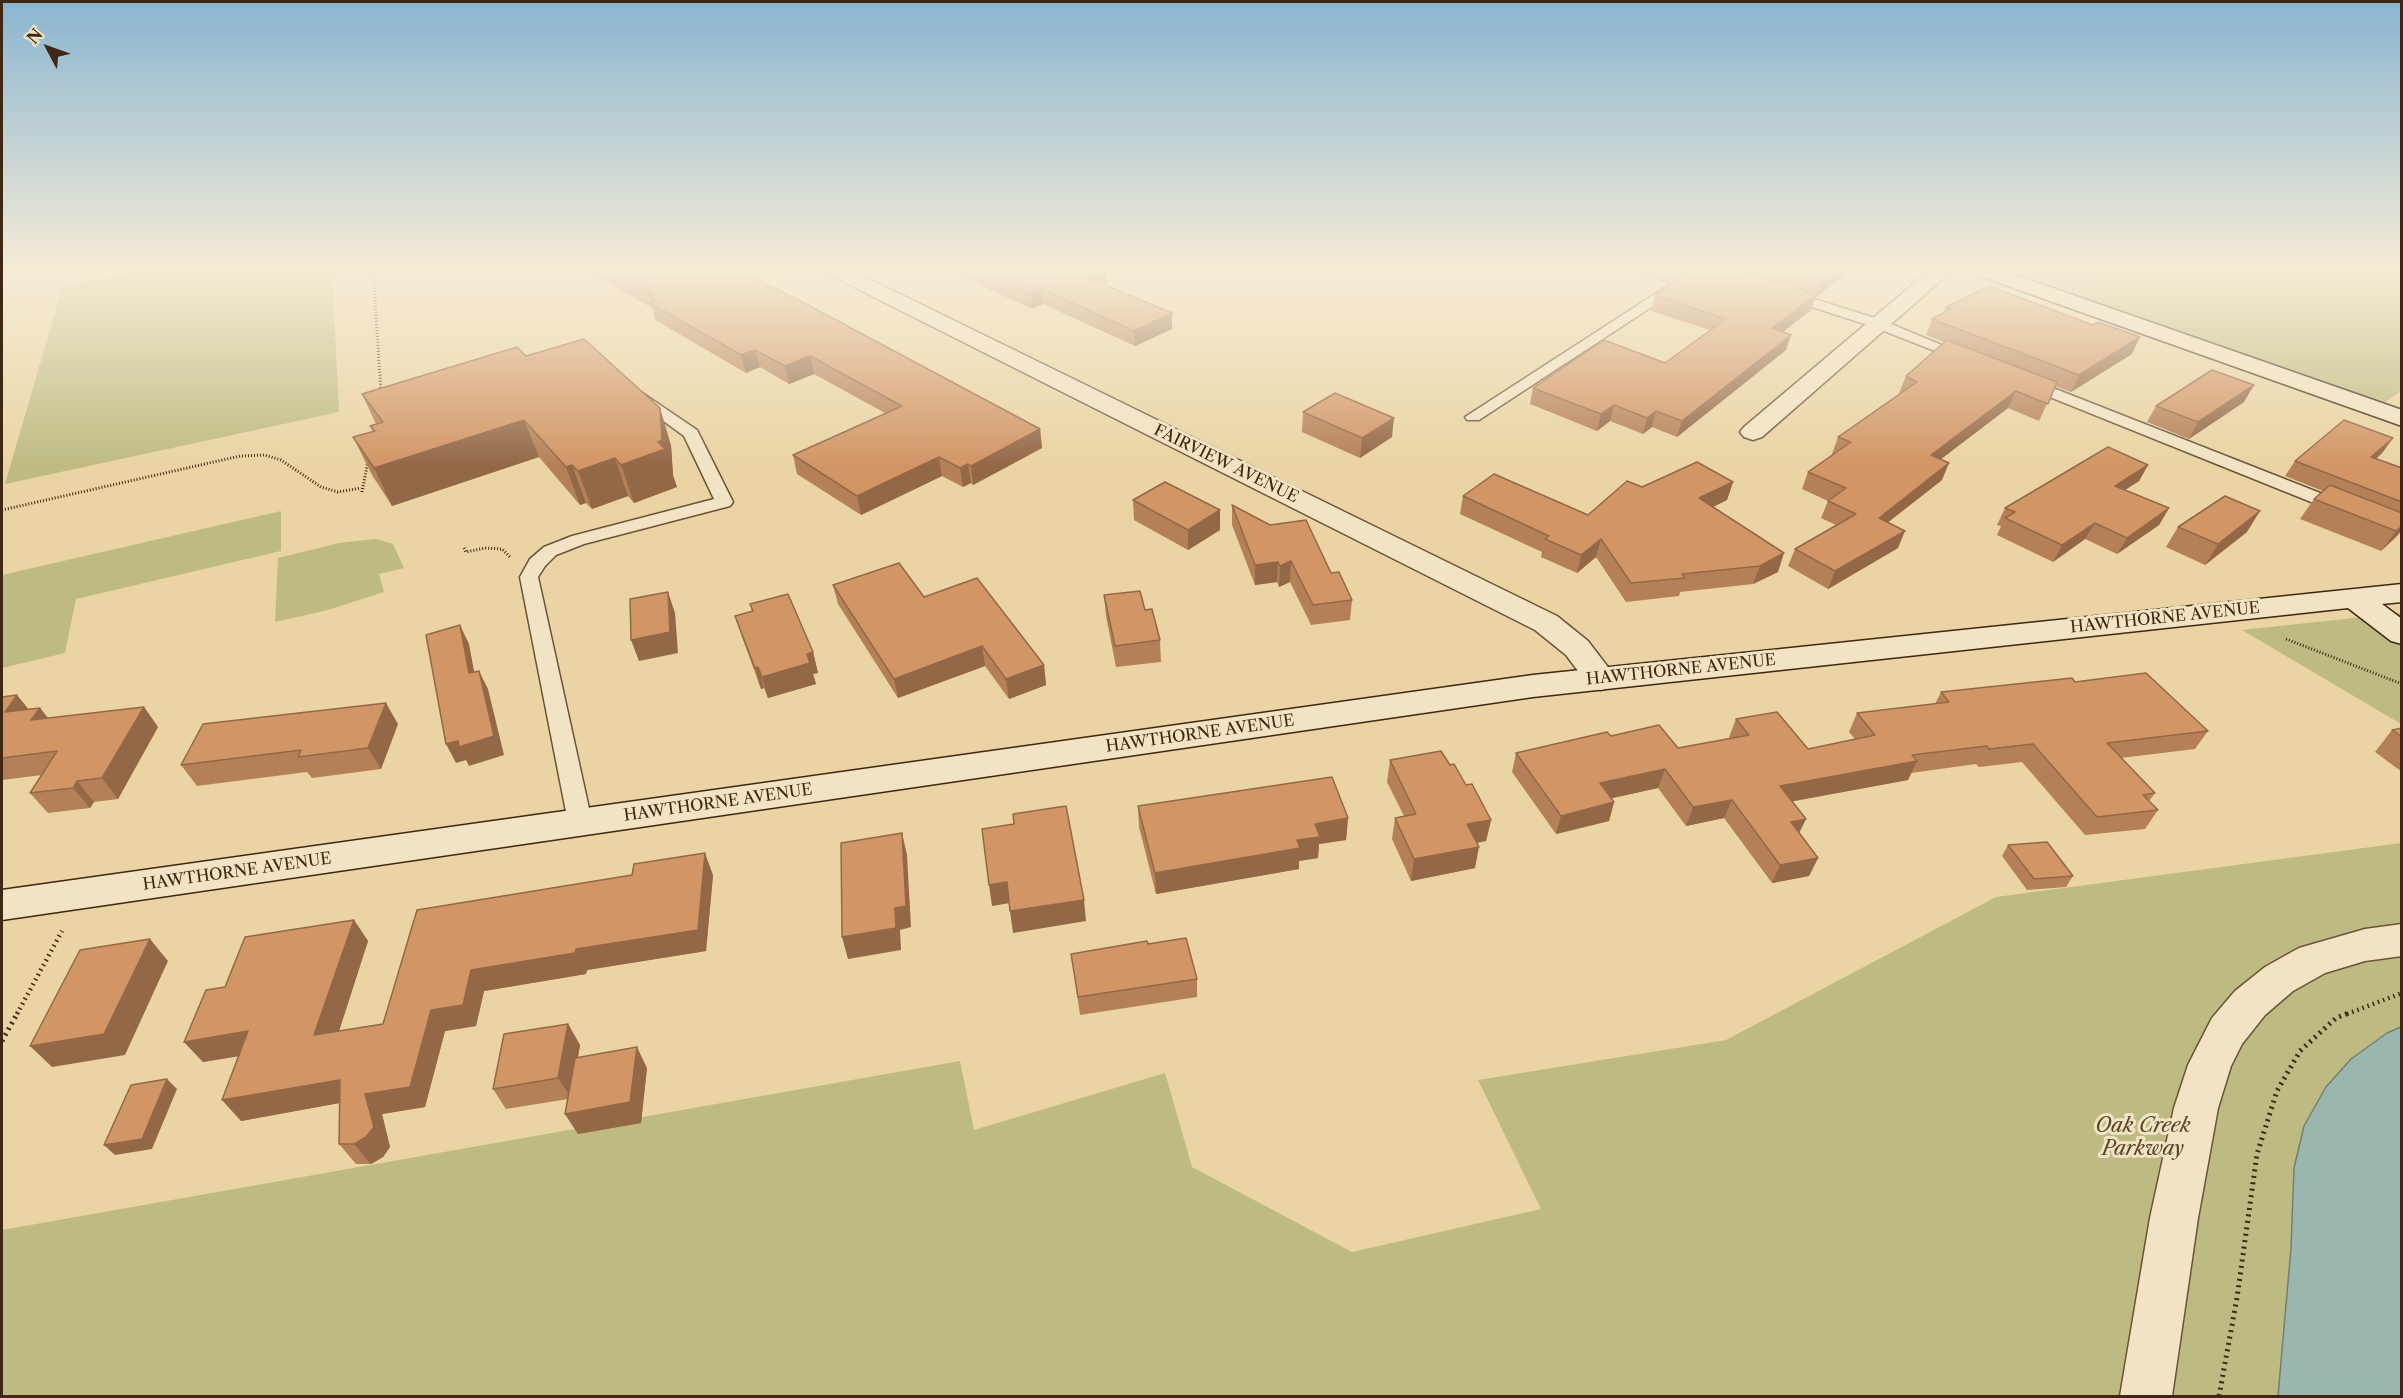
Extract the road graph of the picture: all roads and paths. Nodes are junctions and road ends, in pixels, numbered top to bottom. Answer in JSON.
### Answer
{"nodes":[{"id":1,"x":378,"y":335,"type":"edge"},
{"id":2,"x":967,"y":335,"type":"edge"},
{"id":3,"x":1600,"y":335,"type":"edge"},
{"id":4,"x":1866,"y":335,"type":"edge"},
{"id":5,"x":1908,"y":335,"type":"edge"},
{"id":6,"x":2165,"y":335,"type":"edge"},
{"id":7,"x":1979,"y":363,"type":"edge"},
{"id":8,"x":2013,"y":377,"type":"edge"},
{"id":9,"x":618,"y":381,"type":"edge"},
{"id":10,"x":381,"y":396,"type":"edge"},
{"id":11,"x":1473,"y":417,"type":"dead end"},
{"id":12,"x":2402,"y":419,"type":"edge"},
{"id":13,"x":1753,"y":432,"type":"dead end"},
{"id":14,"x":370,"y":453,"type":"edge"},
{"id":15,"x":2,"y":510,"type":"edge"},
{"id":16,"x":2357,"y":514,"type":"edge"},
{"id":17,"x":464,"y":548,"type":"dead end"},
{"id":18,"x":530,"y":588,"type":"junction"},
{"id":19,"x":2402,"y":593,"type":"edge"},
{"id":20,"x":2354,"y":598,"type":"junction"},
{"id":21,"x":2402,"y":634,"type":"edge"},
{"id":22,"x":2286,"y":639,"type":"dead end"},
{"id":23,"x":1601,"y":679,"type":"junction"},
{"id":24,"x":2402,"y":684,"type":"edge"},
{"id":25,"x":580,"y":822,"type":"junction"},
{"id":26,"x":2,"y":905,"type":"edge"},
{"id":27,"x":68,"y":921,"type":"dead end"},
{"id":28,"x":2402,"y":940,"type":"edge"},
{"id":29,"x":2402,"y":993,"type":"edge"},
{"id":30,"x":2,"y":1041,"type":"edge"},
{"id":31,"x":2146,"y":1396,"type":"edge"},
{"id":32,"x":2218,"y":1396,"type":"edge"}],
"edges":[{"from":1,"to":10,"type":"path"},
{"from":2,"to":23,"type":"street","name":"FAIRVIEW AVENUE"},
{"from":3,"to":11,"type":"lane"},
{"from":4,"to":13,"type":"street"},
{"from":5,"to":7,"type":"lane"},
{"from":6,"to":12,"type":"street"},
{"from":8,"to":16,"type":"lane"},
{"from":9,"to":18,"type":"lane"},
{"from":14,"to":15,"type":"path"},
{"from":17,"to":18,"type":"path"},
{"from":18,"to":25,"type":"lane"},
{"from":19,"to":20,"type":"street","name":"HAWTHORNE AVENUE"},
{"from":20,"to":21,"type":"street"},
{"from":20,"to":23,"type":"street","name":"HAWTHORNE AVENUE"},
{"from":22,"to":24,"type":"path"},
{"from":23,"to":25,"type":"street","name":"HAWTHORNE AVENUE"},
{"from":25,"to":26,"type":"street","name":"HAWTHORNE AVENUE"},
{"from":27,"to":30,"type":"path"},
{"from":28,"to":31,"type":"street"},
{"from":29,"to":32,"type":"path"}]}
